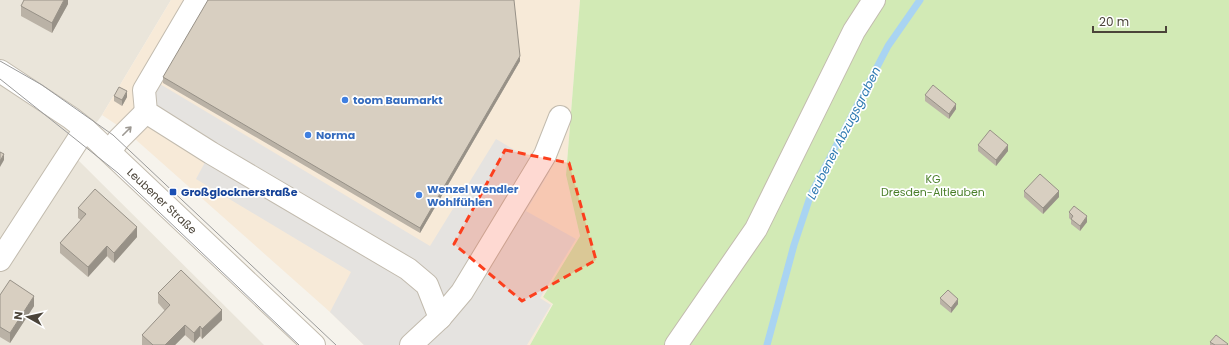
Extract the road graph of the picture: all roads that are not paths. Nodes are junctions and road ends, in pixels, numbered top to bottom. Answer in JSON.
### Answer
{"nodes":[{"id":1,"x":197,"y":0,"type":"edge"},
{"id":2,"x":874,"y":0,"type":"edge"},
{"id":3,"x":0,"y":71,"type":"edge"},
{"id":4,"x":146,"y":112,"type":"junction"},
{"id":5,"x":560,"y":117,"type":"dead end"},
{"id":6,"x":85,"y":128,"type":"junction"},
{"id":7,"x":110,"y":152,"type":"junction"},
{"id":8,"x":0,"y":260,"type":"edge"},
{"id":9,"x":440,"y":318,"type":"junction"},
{"id":10,"x":314,"y":345,"type":"edge"},
{"id":11,"x":411,"y":345,"type":"edge"},
{"id":12,"x":676,"y":345,"type":"edge"}],
"edges":[{"from":1,"to":4,"type":"street"},
{"from":2,"to":12,"type":"street"},
{"from":3,"to":6,"type":"street","name":"Leubener Straße"},
{"from":7,"to":4,"type":"street","one_way":true},
{"from":4,"to":9,"type":"street"},
{"from":5,"to":9,"type":"street"},
{"from":6,"to":7,"type":"street","name":"Leubener Straße"},
{"from":6,"to":8,"type":"street"},
{"from":7,"to":10,"type":"street","name":"Leubener Straße"},
{"from":9,"to":11,"type":"street"}]}
